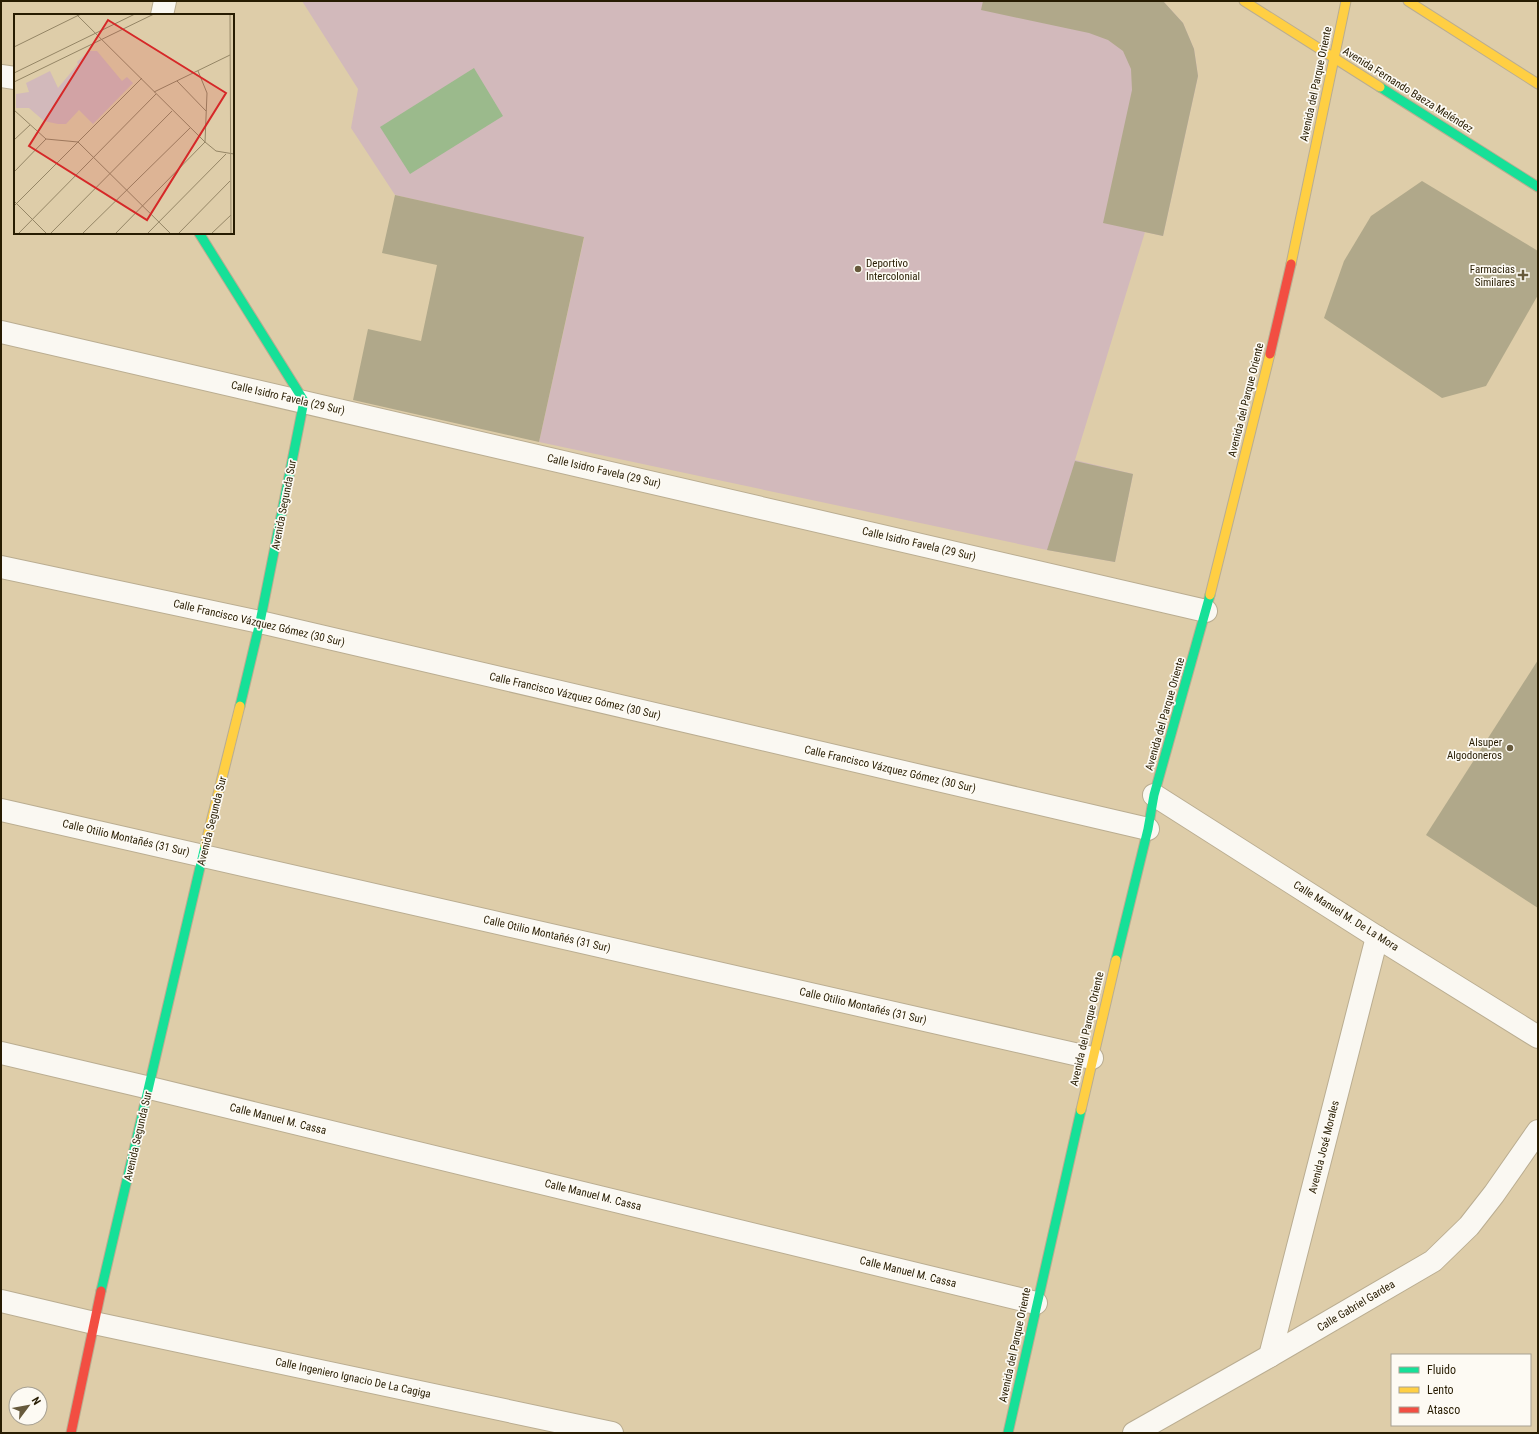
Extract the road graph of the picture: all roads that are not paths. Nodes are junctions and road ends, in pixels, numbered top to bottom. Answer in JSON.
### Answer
{"nodes":[{"id":1,"x":165,"y":1,"type":"edge"},
{"id":2,"x":1244,"y":1,"type":"edge"},
{"id":3,"x":1346,"y":1,"type":"edge"},
{"id":4,"x":1408,"y":1,"type":"edge"},
{"id":5,"x":162,"y":14,"type":"edge"},
{"id":6,"x":1333,"y":57,"type":"junction"},
{"id":7,"x":1,"y":76,"type":"edge"},
{"id":8,"x":14,"y":78,"type":"edge"},
{"id":9,"x":1538,"y":84,"type":"edge"},
{"id":10,"x":1538,"y":187,"type":"edge"},
{"id":11,"x":200,"y":234,"type":"edge"},
{"id":12,"x":1,"y":332,"type":"edge"},
{"id":13,"x":304,"y":401,"type":"junction"},
{"id":14,"x":1,"y":567,"type":"edge"},
{"id":15,"x":1206,"y":611,"type":"junction"},
{"id":16,"x":260,"y":622,"type":"junction"},
{"id":17,"x":1154,"y":794,"type":"junction"},
{"id":18,"x":1,"y":810,"type":"edge"},
{"id":19,"x":1148,"y":829,"type":"junction"},
{"id":20,"x":203,"y":856,"type":"junction"},
{"id":21,"x":1377,"y":937,"type":"junction"},
{"id":22,"x":1538,"y":1037,"type":"edge"},
{"id":23,"x":1,"y":1053,"type":"edge"},
{"id":24,"x":1092,"y":1058,"type":"junction"},
{"id":25,"x":150,"y":1088,"type":"junction"},
{"id":26,"x":1538,"y":1131,"type":"edge"},
{"id":27,"x":1,"y":1301,"type":"edge"},
{"id":28,"x":1036,"y":1303,"type":"junction"},
{"id":29,"x":94,"y":1323,"type":"junction"},
{"id":30,"x":1270,"y":1356,"type":"junction"},
{"id":31,"x":72,"y":1433,"type":"edge"},
{"id":32,"x":612,"y":1433,"type":"edge"},
{"id":33,"x":1008,"y":1433,"type":"edge"},
{"id":34,"x":1134,"y":1433,"type":"edge"}],
"edges":[{"from":1,"to":5,"type":"street"},
{"from":2,"to":6,"type":"main road","name":"Avenida Fernando Baeza Meléndez"},
{"from":3,"to":6,"type":"main road","name":"Avenida del Parque Oriente"},
{"from":4,"to":9,"type":"main road"},
{"from":6,"to":10,"type":"main road","name":"Avenida Fernando Baeza Meléndez"},
{"from":6,"to":15,"type":"main road","name":"Avenida del Parque Oriente"},
{"from":7,"to":8,"type":"street"},
{"from":11,"to":13,"type":"main road"},
{"from":12,"to":13,"type":"street","name":"Calle Isidro Favela (29 Sur)"},
{"from":13,"to":15,"type":"street","name":"Calle Isidro Favela (29 Sur)"},
{"from":13,"to":16,"type":"main road","name":"Avenida Segunda Sur"},
{"from":14,"to":16,"type":"street","name":"Calle Francisco Vázquez Gómez (30 Sur)"},
{"from":15,"to":17,"type":"main road","name":"Avenida del Parque Oriente"},
{"from":16,"to":19,"type":"street","name":"Calle Francisco Vázquez Gómez (30 Sur)"},
{"from":16,"to":20,"type":"main road","name":"Avenida Segunda Sur"},
{"from":17,"to":19,"type":"main road","name":"Avenida del Parque Oriente"},
{"from":17,"to":21,"type":"street","name":"Calle Manuel M. De La Mora"},
{"from":18,"to":20,"type":"street","name":"Calle Otilio Montañés (31 Sur)"},
{"from":19,"to":24,"type":"main road","name":"Avenida del Parque Oriente"},
{"from":20,"to":24,"type":"street","name":"Calle Otilio Montañés (31 Sur)"},
{"from":20,"to":25,"type":"main road","name":"Avenida Segunda Sur"},
{"from":21,"to":22,"type":"street","name":"Calle Manuel M. De La Mora"},
{"from":21,"to":30,"type":"street","name":"Avenida José Morales"},
{"from":23,"to":25,"type":"street","name":"Calle Manuel M. Cassa"},
{"from":24,"to":28,"type":"main road","name":"Avenida del Parque Oriente"},
{"from":25,"to":28,"type":"street","name":"Calle Manuel M. Cassa"},
{"from":25,"to":29,"type":"main road","name":"Avenida Segunda Sur"},
{"from":26,"to":30,"type":"street","name":"Calle Gabriel Gardea"},
{"from":27,"to":29,"type":"street","name":"Calle Ingeniero Ignacio De La Cagiga"},
{"from":28,"to":33,"type":"main road","name":"Avenida del Parque Oriente"},
{"from":29,"to":31,"type":"main road","name":"Avenida Segunda Sur"},
{"from":29,"to":32,"type":"street","name":"Calle Ingeniero Ignacio De La Cagiga"},
{"from":30,"to":34,"type":"street","name":"Calle Gabriel Gardea"}]}
